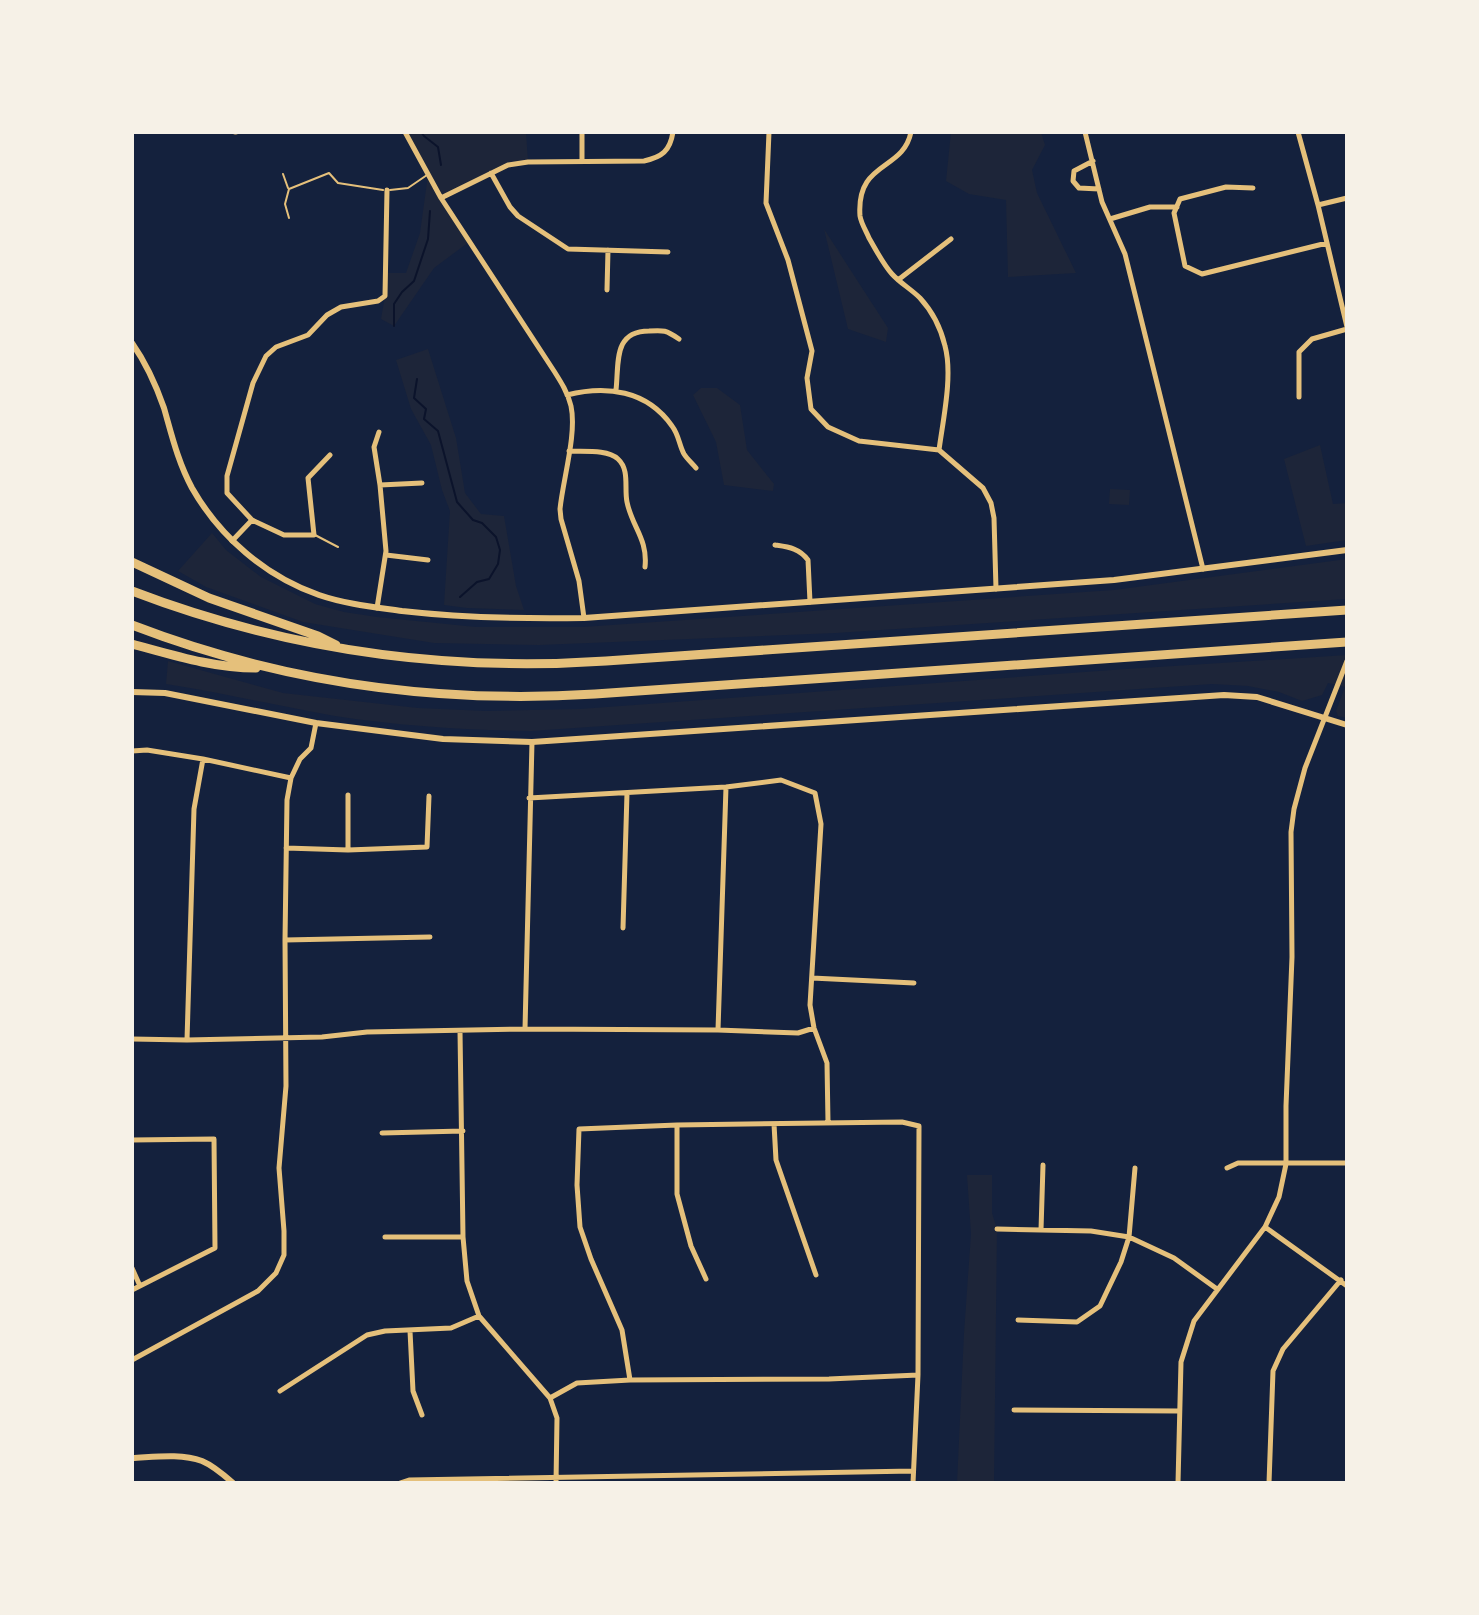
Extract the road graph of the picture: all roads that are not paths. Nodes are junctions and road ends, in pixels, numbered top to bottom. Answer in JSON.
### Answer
{"nodes":[{"id":1,"x":405,"y":132,"type":"edge"},
{"id":2,"x":582,"y":132,"type":"edge"},
{"id":3,"x":673,"y":132,"type":"edge"},
{"id":4,"x":769,"y":132,"type":"edge"},
{"id":5,"x":911,"y":132,"type":"edge"},
{"id":6,"x":1085,"y":132,"type":"edge"},
{"id":7,"x":1298,"y":132,"type":"edge"},
{"id":8,"x":582,"y":160,"type":"junction"},
{"id":9,"x":1093,"y":161,"type":"junction"},
{"id":10,"x":491,"y":173,"type":"junction"},
{"id":11,"x":283,"y":174,"type":"dead end"},
{"id":12,"x":428,"y":175,"type":"junction"},
{"id":13,"x":1253,"y":188,"type":"dead end"},
{"id":14,"x":289,"y":189,"type":"junction"},
{"id":15,"x":1099,"y":189,"type":"junction"},
{"id":16,"x":387,"y":190,"type":"junction"},
{"id":17,"x":441,"y":198,"type":"junction"},
{"id":18,"x":1347,"y":198,"type":"edge"},
{"id":19,"x":1318,"y":205,"type":"junction"},
{"id":20,"x":1177,"y":207,"type":"junction"},
{"id":21,"x":289,"y":218,"type":"dead end"},
{"id":22,"x":1110,"y":219,"type":"junction"},
{"id":23,"x":951,"y":239,"type":"dead end"},
{"id":24,"x":1327,"y":243,"type":"junction"},
{"id":25,"x":608,"y":250,"type":"junction"},
{"id":26,"x":668,"y":252,"type":"dead end"},
{"id":27,"x":898,"y":280,"type":"junction"},
{"id":28,"x":1347,"y":282,"type":"edge"},
{"id":29,"x":1337,"y":285,"type":"junction"},
{"id":30,"x":607,"y":290,"type":"dead end"},
{"id":31,"x":1347,"y":328,"type":"edge"},
{"id":32,"x":679,"y":339,"type":"dead end"},
{"id":33,"x":132,"y":343,"type":"edge"},
{"id":34,"x":616,"y":390,"type":"junction"},
{"id":35,"x":567,"y":395,"type":"junction"},
{"id":36,"x":1299,"y":397,"type":"dead end"},
{"id":37,"x":379,"y":432,"type":"dead end"},
{"id":38,"x":939,"y":450,"type":"junction"},
{"id":39,"x":569,"y":451,"type":"junction"},
{"id":40,"x":330,"y":455,"type":"dead end"},
{"id":41,"x":696,"y":468,"type":"dead end"},
{"id":42,"x":422,"y":483,"type":"dead end"},
{"id":43,"x":380,"y":485,"type":"junction"},
{"id":44,"x":252,"y":520,"type":"junction"},
{"id":45,"x":314,"y":535,"type":"junction"},
{"id":46,"x":232,"y":541,"type":"junction"},
{"id":47,"x":775,"y":545,"type":"dead end"},
{"id":48,"x":338,"y":547,"type":"dead end"},
{"id":49,"x":1347,"y":550,"type":"edge"},
{"id":50,"x":386,"y":555,"type":"junction"},
{"id":51,"x":428,"y":560,"type":"dead end"},
{"id":52,"x":132,"y":562,"type":"edge"},
{"id":53,"x":645,"y":567,"type":"dead end"},
{"id":54,"x":1203,"y":570,"type":"junction"},
{"id":55,"x":996,"y":589,"type":"junction"},
{"id":56,"x":132,"y":591,"type":"edge"},
{"id":57,"x":810,"y":602,"type":"junction"},
{"id":58,"x":377,"y":608,"type":"junction"},
{"id":59,"x":1347,"y":610,"type":"edge"},
{"id":60,"x":584,"y":618,"type":"junction"},
{"id":61,"x":132,"y":625,"type":"edge"},
{"id":62,"x":1347,"y":642,"type":"edge"},
{"id":63,"x":132,"y":644,"type":"edge"},
{"id":64,"x":349,"y":651,"type":"junction"},
{"id":65,"x":1347,"y":661,"type":"edge"},
{"id":66,"x":271,"y":668,"type":"junction"},
{"id":67,"x":132,"y":692,"type":"edge"},
{"id":68,"x":1325,"y":719,"type":"junction"},
{"id":69,"x":316,"y":723,"type":"junction"},
{"id":70,"x":1347,"y":725,"type":"edge"},
{"id":71,"x":532,"y":742,"type":"junction"},
{"id":72,"x":132,"y":751,"type":"edge"},
{"id":73,"x":203,"y":759,"type":"junction"},
{"id":74,"x":291,"y":778,"type":"junction"},
{"id":75,"x":726,"y":787,"type":"junction"},
{"id":76,"x":627,"y":793,"type":"junction"},
{"id":77,"x":348,"y":795,"type":"dead end"},
{"id":78,"x":429,"y":796,"type":"dead end"},
{"id":79,"x":529,"y":798,"type":"junction"},
{"id":80,"x":286,"y":848,"type":"junction"},
{"id":81,"x":348,"y":850,"type":"junction"},
{"id":82,"x":623,"y":928,"type":"dead end"},
{"id":83,"x":430,"y":937,"type":"dead end"},
{"id":84,"x":285,"y":940,"type":"junction"},
{"id":85,"x":812,"y":978,"type":"junction"},
{"id":86,"x":914,"y":983,"type":"dead end"},
{"id":87,"x":814,"y":1028,"type":"junction"},
{"id":88,"x":525,"y":1029,"type":"junction"},
{"id":89,"x":718,"y":1030,"type":"junction"},
{"id":90,"x":460,"y":1031,"type":"junction"},
{"id":91,"x":287,"y":1037,"type":"junction"},
{"id":92,"x":132,"y":1039,"type":"edge"},
{"id":93,"x":187,"y":1040,"type":"junction"},
{"id":94,"x":828,"y":1122,"type":"junction"},
{"id":95,"x":774,"y":1124,"type":"junction"},
{"id":96,"x":677,"y":1125,"type":"junction"},
{"id":97,"x":463,"y":1131,"type":"junction"},
{"id":98,"x":382,"y":1133,"type":"dead end"},
{"id":99,"x":132,"y":1140,"type":"edge"},
{"id":100,"x":1347,"y":1163,"type":"edge"},
{"id":101,"x":1286,"y":1164,"type":"junction"},
{"id":102,"x":1043,"y":1165,"type":"dead end"},
{"id":103,"x":1135,"y":1168,"type":"dead end"},
{"id":104,"x":1227,"y":1168,"type":"dead end"},
{"id":105,"x":1265,"y":1227,"type":"junction"},
{"id":106,"x":997,"y":1229,"type":"dead end"},
{"id":107,"x":1041,"y":1230,"type":"junction"},
{"id":108,"x":385,"y":1237,"type":"dead end"},
{"id":109,"x":463,"y":1237,"type":"junction"},
{"id":110,"x":1129,"y":1237,"type":"junction"},
{"id":111,"x":132,"y":1268,"type":"edge"},
{"id":112,"x":816,"y":1275,"type":"dead end"},
{"id":113,"x":706,"y":1279,"type":"dead end"},
{"id":114,"x":1341,"y":1280,"type":"junction"},
{"id":115,"x":140,"y":1286,"type":"junction"},
{"id":116,"x":1347,"y":1286,"type":"edge"},
{"id":117,"x":1217,"y":1289,"type":"junction"},
{"id":118,"x":132,"y":1290,"type":"edge"},
{"id":119,"x":479,"y":1316,"type":"junction"},
{"id":120,"x":1018,"y":1320,"type":"dead end"},
{"id":121,"x":410,"y":1331,"type":"junction"},
{"id":122,"x":132,"y":1360,"type":"edge"},
{"id":123,"x":918,"y":1375,"type":"junction"},
{"id":124,"x":630,"y":1380,"type":"junction"},
{"id":125,"x":280,"y":1391,"type":"dead end"},
{"id":126,"x":550,"y":1398,"type":"junction"},
{"id":127,"x":1014,"y":1410,"type":"dead end"},
{"id":128,"x":1179,"y":1411,"type":"junction"},
{"id":129,"x":422,"y":1415,"type":"dead end"},
{"id":130,"x":132,"y":1458,"type":"edge"},
{"id":131,"x":913,"y":1471,"type":"junction"},
{"id":132,"x":556,"y":1480,"type":"edge"},
{"id":133,"x":233,"y":1483,"type":"edge"},
{"id":134,"x":400,"y":1483,"type":"edge"},
{"id":135,"x":913,"y":1483,"type":"edge"},
{"id":136,"x":1178,"y":1483,"type":"edge"},
{"id":137,"x":1269,"y":1483,"type":"edge"}],
"edges":[{"from":1,"to":12,"type":"street"},
{"from":2,"to":8,"type":"street"},
{"from":3,"to":8,"type":"street"},
{"from":4,"to":38,"type":"street"},
{"from":5,"to":27,"type":"street"},
{"from":6,"to":9,"type":"street"},
{"from":7,"to":19,"type":"street"},
{"from":8,"to":10,"type":"street"},
{"from":9,"to":15,"type":"street"},
{"from":9,"to":15,"type":"street"},
{"from":10,"to":17,"type":"street"},
{"from":10,"to":25,"type":"street"},
{"from":11,"to":14,"type":"lane"},
{"from":12,"to":16,"type":"lane"},
{"from":12,"to":17,"type":"street"},
{"from":13,"to":20,"type":"street"},
{"from":14,"to":16,"type":"lane"},
{"from":14,"to":21,"type":"lane"},
{"from":15,"to":22,"type":"street"},
{"from":16,"to":44,"type":"street"},
{"from":17,"to":35,"type":"street"},
{"from":18,"to":19,"type":"street"},
{"from":19,"to":24,"type":"street"},
{"from":20,"to":22,"type":"street"},
{"from":20,"to":24,"type":"street"},
{"from":22,"to":54,"type":"street"},
{"from":23,"to":27,"type":"street"},
{"from":24,"to":29,"type":"street"},
{"from":25,"to":26,"type":"street"},
{"from":25,"to":30,"type":"street"},
{"from":27,"to":38,"type":"street"},
{"from":28,"to":29,"type":"street"},
{"from":29,"to":31,"type":"street"},
{"from":31,"to":36,"type":"street"},
{"from":32,"to":34,"type":"street"},
{"from":33,"to":46,"type":"street"},
{"from":34,"to":35,"type":"street"},
{"from":34,"to":41,"type":"street"},
{"from":35,"to":39,"type":"street"},
{"from":37,"to":43,"type":"street"},
{"from":38,"to":55,"type":"street"},
{"from":39,"to":53,"type":"street"},
{"from":39,"to":60,"type":"street"},
{"from":40,"to":45,"type":"street"},
{"from":42,"to":43,"type":"street"},
{"from":43,"to":50,"type":"street"},
{"from":44,"to":45,"type":"street"},
{"from":44,"to":46,"type":"street"},
{"from":45,"to":48,"type":"lane"},
{"from":46,"to":58,"type":"street"},
{"from":47,"to":57,"type":"street"},
{"from":49,"to":54,"type":"street"},
{"from":50,"to":51,"type":"street"},
{"from":50,"to":58,"type":"street"},
{"from":52,"to":64,"type":"highway"},
{"from":54,"to":55,"type":"street"},
{"from":55,"to":57,"type":"street"},
{"from":56,"to":64,"type":"highway"},
{"from":57,"to":60,"type":"street"},
{"from":58,"to":60,"type":"street"},
{"from":59,"to":64,"type":"highway"},
{"from":61,"to":66,"type":"highway"},
{"from":62,"to":66,"type":"highway"},
{"from":63,"to":66,"type":"highway"},
{"from":65,"to":68,"type":"street"},
{"from":67,"to":69,"type":"street"},
{"from":68,"to":70,"type":"street"},
{"from":68,"to":71,"type":"street"},
{"from":68,"to":101,"type":"street"},
{"from":69,"to":71,"type":"street"},
{"from":69,"to":74,"type":"street"},
{"from":71,"to":79,"type":"street"},
{"from":72,"to":73,"type":"street"},
{"from":73,"to":74,"type":"street"},
{"from":73,"to":93,"type":"street"},
{"from":74,"to":80,"type":"street"},
{"from":75,"to":76,"type":"street"},
{"from":75,"to":85,"type":"street"},
{"from":75,"to":89,"type":"street"},
{"from":76,"to":79,"type":"street"},
{"from":76,"to":82,"type":"street"},
{"from":77,"to":81,"type":"street"},
{"from":78,"to":81,"type":"street"},
{"from":79,"to":88,"type":"street"},
{"from":80,"to":81,"type":"street"},
{"from":80,"to":84,"type":"street"},
{"from":83,"to":84,"type":"street"},
{"from":84,"to":91,"type":"street"},
{"from":85,"to":86,"type":"street"},
{"from":85,"to":87,"type":"street"},
{"from":87,"to":89,"type":"street"},
{"from":87,"to":94,"type":"street"},
{"from":88,"to":89,"type":"street"},
{"from":88,"to":90,"type":"street"},
{"from":90,"to":91,"type":"street"},
{"from":90,"to":97,"type":"street"},
{"from":91,"to":93,"type":"street"},
{"from":91,"to":122,"type":"street"},
{"from":92,"to":93,"type":"street"},
{"from":94,"to":95,"type":"street"},
{"from":94,"to":123,"type":"street"},
{"from":95,"to":96,"type":"street"},
{"from":95,"to":112,"type":"street"},
{"from":96,"to":113,"type":"street"},
{"from":96,"to":124,"type":"street"},
{"from":97,"to":98,"type":"street"},
{"from":97,"to":109,"type":"street"},
{"from":99,"to":115,"type":"street"},
{"from":100,"to":101,"type":"street"},
{"from":101,"to":104,"type":"street"},
{"from":101,"to":105,"type":"street"},
{"from":102,"to":107,"type":"street"},
{"from":103,"to":110,"type":"street"},
{"from":105,"to":114,"type":"street"},
{"from":105,"to":117,"type":"street"},
{"from":106,"to":107,"type":"street"},
{"from":107,"to":110,"type":"street"},
{"from":108,"to":109,"type":"street"},
{"from":109,"to":119,"type":"street"},
{"from":110,"to":117,"type":"street"},
{"from":110,"to":120,"type":"street"},
{"from":111,"to":115,"type":"street"},
{"from":114,"to":116,"type":"street"},
{"from":114,"to":137,"type":"street"},
{"from":115,"to":118,"type":"street"},
{"from":117,"to":128,"type":"street"},
{"from":119,"to":121,"type":"street"},
{"from":119,"to":126,"type":"street"},
{"from":121,"to":125,"type":"street"},
{"from":121,"to":129,"type":"street"},
{"from":123,"to":124,"type":"street"},
{"from":123,"to":131,"type":"street"},
{"from":124,"to":126,"type":"street"},
{"from":126,"to":132,"type":"street"},
{"from":127,"to":128,"type":"street"},
{"from":128,"to":136,"type":"street"},
{"from":130,"to":133,"type":"street"},
{"from":131,"to":132,"type":"street"},
{"from":131,"to":135,"type":"street"},
{"from":132,"to":134,"type":"street"}]}
